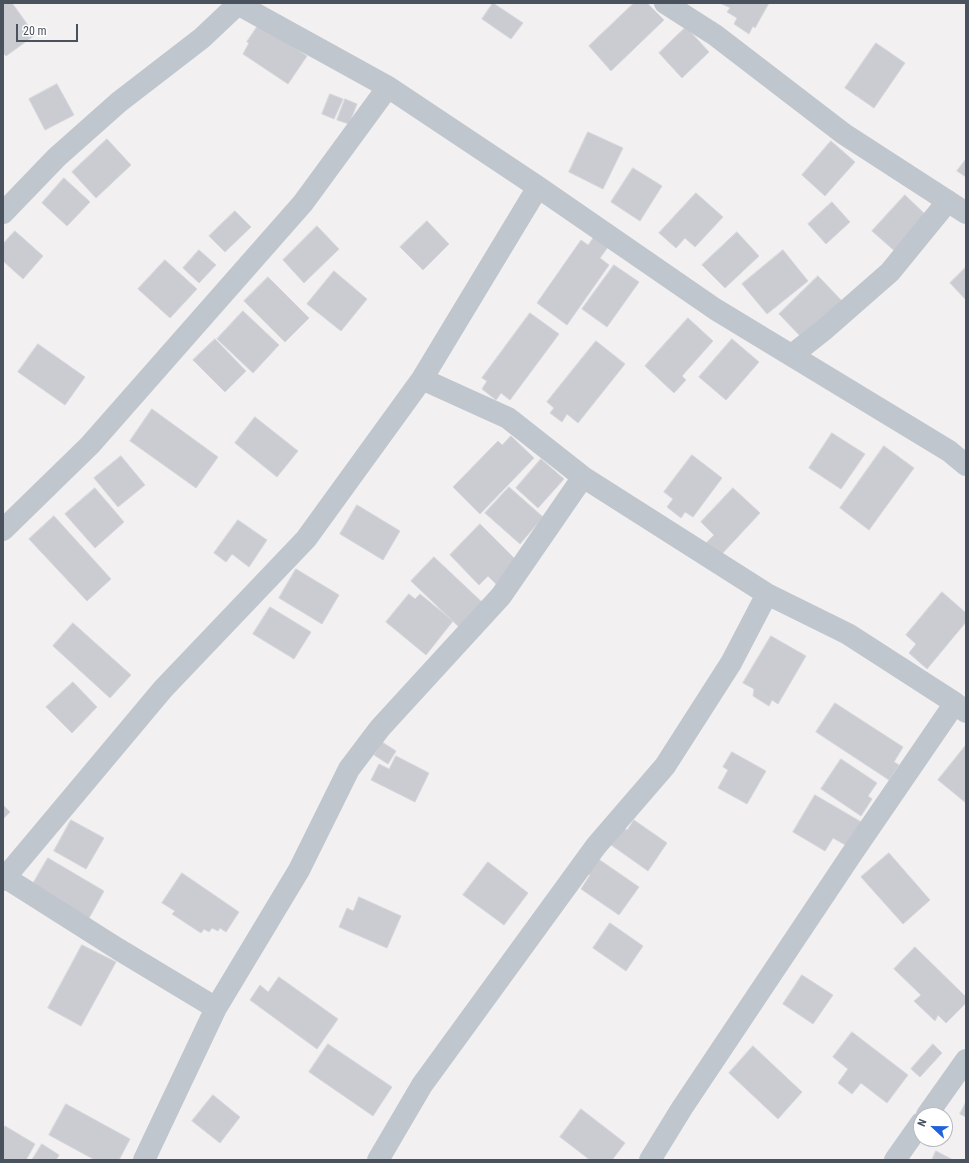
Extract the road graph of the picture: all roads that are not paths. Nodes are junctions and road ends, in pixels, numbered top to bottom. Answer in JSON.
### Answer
{"nodes":[{"id":1,"x":665,"y":3,"type":"edge"},
{"id":2,"x":237,"y":4,"type":"edge"},
{"id":3,"x":388,"y":87,"type":"junction"},
{"id":4,"x":538,"y":187,"type":"junction"},
{"id":5,"x":948,"y":201,"type":"junction"},
{"id":6,"x":3,"y":213,"type":"edge"},
{"id":7,"x":966,"y":213,"type":"edge"},
{"id":8,"x":792,"y":355,"type":"junction"},
{"id":9,"x":422,"y":379,"type":"junction"},
{"id":10,"x":966,"y":465,"type":"edge"},
{"id":11,"x":583,"y":477,"type":"junction"},
{"id":12,"x":3,"y":530,"type":"edge"},
{"id":13,"x":767,"y":594,"type":"junction"},
{"id":14,"x":961,"y":707,"type":"edge"},
{"id":15,"x":4,"y":879,"type":"edge"},
{"id":16,"x":216,"y":1008,"type":"junction"},
{"id":17,"x":966,"y":1060,"type":"edge"},
{"id":18,"x":933,"y":1107,"type":"edge"},
{"id":19,"x":913,"y":1134,"type":"edge"},
{"id":20,"x":144,"y":1160,"type":"edge"},
{"id":21,"x":378,"y":1160,"type":"edge"},
{"id":22,"x":650,"y":1160,"type":"edge"},
{"id":23,"x":895,"y":1160,"type":"edge"}],
"edges":[{"from":1,"to":5,"type":"street"},
{"from":2,"to":3,"type":"street"},
{"from":2,"to":6,"type":"street"},
{"from":3,"to":4,"type":"street"},
{"from":3,"to":12,"type":"street"},
{"from":4,"to":8,"type":"street"},
{"from":4,"to":9,"type":"street"},
{"from":5,"to":7,"type":"street"},
{"from":5,"to":8,"type":"street"},
{"from":8,"to":10,"type":"street"},
{"from":9,"to":11,"type":"street"},
{"from":9,"to":15,"type":"street"},
{"from":11,"to":13,"type":"street"},
{"from":11,"to":16,"type":"street"},
{"from":13,"to":14,"type":"street"},
{"from":13,"to":21,"type":"street"},
{"from":14,"to":22,"type":"street"},
{"from":15,"to":16,"type":"street"},
{"from":16,"to":20,"type":"street"},
{"from":17,"to":18,"type":"street"},
{"from":19,"to":23,"type":"street"}]}
